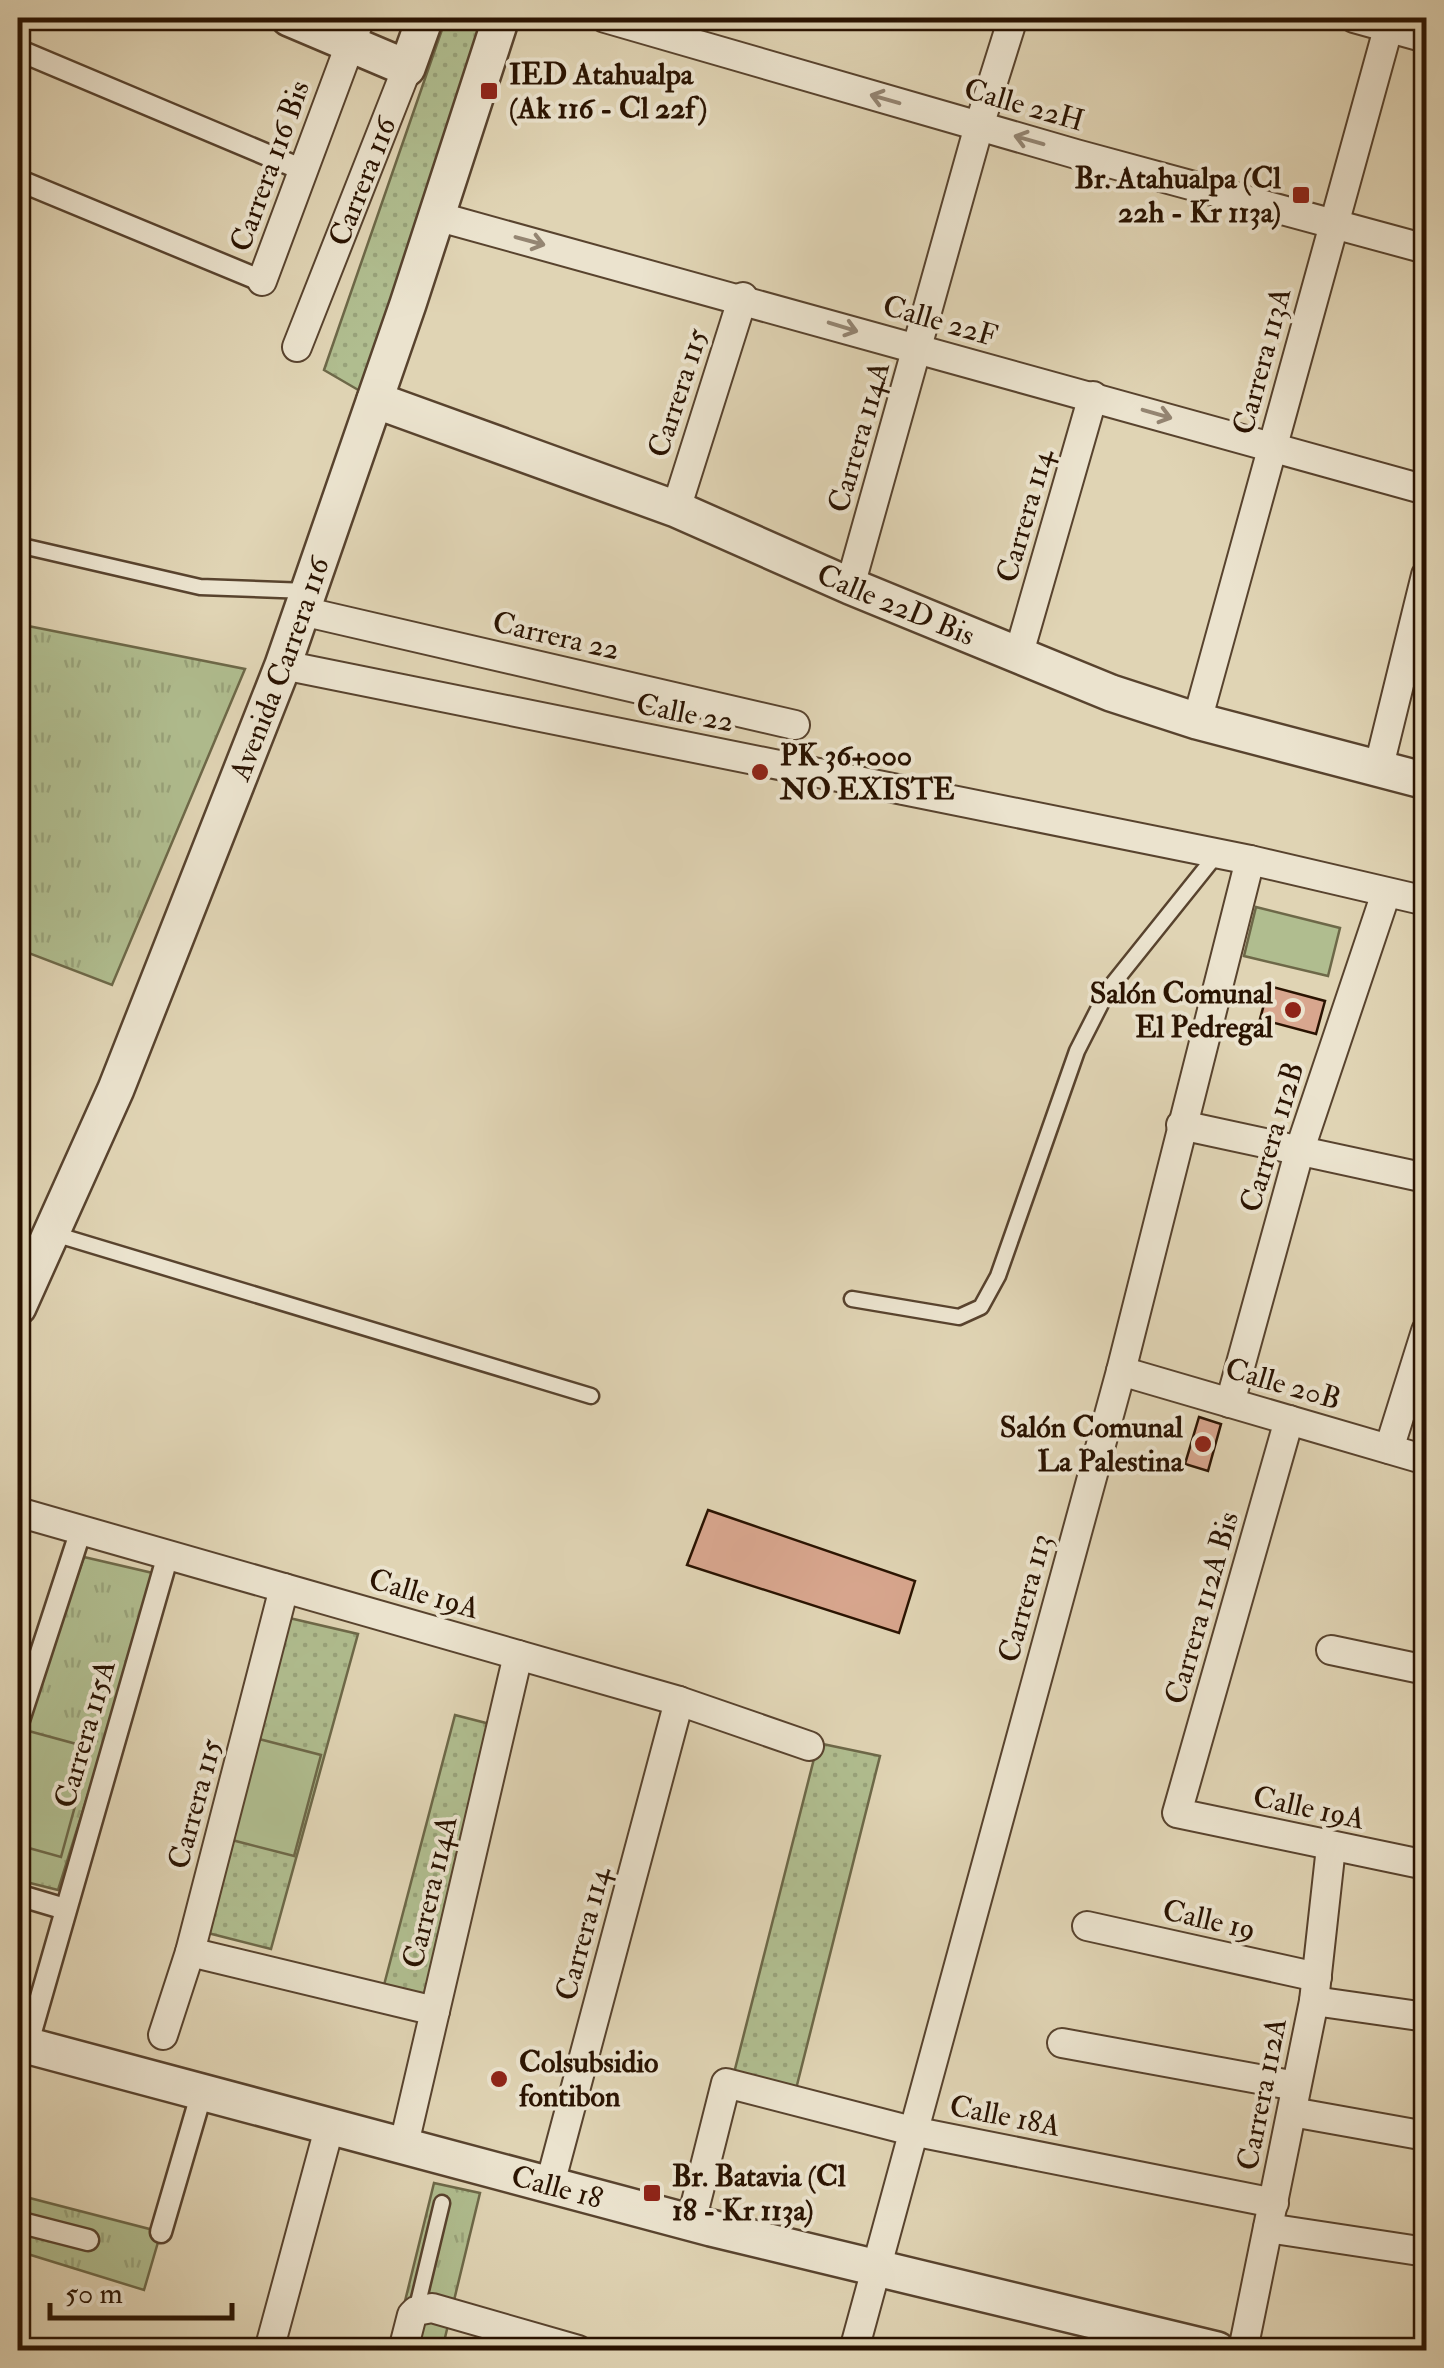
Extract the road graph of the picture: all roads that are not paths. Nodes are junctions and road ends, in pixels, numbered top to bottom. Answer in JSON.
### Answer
{"nodes":[{"id":1,"x":288,"y":18,"type":"edge"},
{"id":2,"x":426,"y":18,"type":"edge"},
{"id":3,"x":501,"y":18,"type":"edge"},
{"id":4,"x":605,"y":18,"type":"edge"},
{"id":5,"x":1013,"y":18,"type":"edge"},
{"id":6,"x":1354,"y":18,"type":"edge"},
{"id":7,"x":1389,"y":22,"type":"edge"},
{"id":8,"x":355,"y":31,"type":"edge"},
{"id":9,"x":1426,"y":38,"type":"edge"},
{"id":10,"x":18,"y":50,"type":"edge"},
{"id":11,"x":407,"y":68,"type":"junction"},
{"id":12,"x":979,"y":126,"type":"junction"},
{"id":13,"x":304,"y":170,"type":"junction"},
{"id":14,"x":18,"y":180,"type":"edge"},
{"id":15,"x":436,"y":216,"type":"junction"},
{"id":16,"x":1334,"y":224,"type":"junction"},
{"id":17,"x":1426,"y":250,"type":"edge"},
{"id":18,"x":262,"y":281,"type":"joint"},
{"id":19,"x":742,"y":298,"type":"junction"},
{"id":20,"x":296,"y":346,"type":"dead end"},
{"id":21,"x":917,"y":350,"type":"junction"},
{"id":22,"x":1094,"y":396,"type":"junction"},
{"id":23,"x":375,"y":400,"type":"junction"},
{"id":24,"x":1272,"y":446,"type":"junction"},
{"id":25,"x":1426,"y":490,"type":"edge"},
{"id":26,"x":676,"y":508,"type":"junction"},
{"id":27,"x":18,"y":545,"type":"edge"},
{"id":28,"x":1426,"y":575,"type":"edge"},
{"id":29,"x":850,"y":586,"type":"junction"},
{"id":30,"x":305,"y":601,"type":"junction"},
{"id":31,"x":1019,"y":654,"type":"junction"},
{"id":32,"x":282,"y":665,"type":"junction"},
{"id":33,"x":1197,"y":721,"type":"junction"},
{"id":34,"x":795,"y":725,"type":"dead end"},
{"id":35,"x":1379,"y":766,"type":"junction"},
{"id":36,"x":1426,"y":781,"type":"edge"},
{"id":37,"x":1218,"y":853,"type":"junction"},
{"id":38,"x":1250,"y":860,"type":"junction"},
{"id":39,"x":1386,"y":892,"type":"junction"},
{"id":40,"x":1426,"y":902,"type":"edge"},
{"id":41,"x":1181,"y":1125,"type":"junction"},
{"id":42,"x":1300,"y":1149,"type":"junction"},
{"id":43,"x":1426,"y":1178,"type":"edge"},
{"id":44,"x":51,"y":1233,"type":"junction"},
{"id":45,"x":852,"y":1299,"type":"dead end"},
{"id":46,"x":18,"y":1307,"type":"edge"},
{"id":47,"x":1426,"y":1332,"type":"edge"},
{"id":48,"x":1121,"y":1371,"type":"junction"},
{"id":49,"x":591,"y":1396,"type":"dead end"},
{"id":50,"x":1230,"y":1403,"type":"junction"},
{"id":51,"x":1289,"y":1420,"type":"junction"},
{"id":52,"x":1389,"y":1449,"type":"junction"},
{"id":53,"x":1426,"y":1460,"type":"edge"},
{"id":54,"x":18,"y":1512,"type":"edge"},
{"id":55,"x":81,"y":1530,"type":"junction"},
{"id":56,"x":168,"y":1555,"type":"junction"},
{"id":57,"x":284,"y":1588,"type":"junction"},
{"id":58,"x":1331,"y":1650,"type":"dead end"},
{"id":59,"x":518,"y":1655,"type":"junction"},
{"id":60,"x":1426,"y":1670,"type":"edge"},
{"id":61,"x":679,"y":1702,"type":"junction"},
{"id":62,"x":18,"y":1723,"type":"edge"},
{"id":63,"x":809,"y":1746,"type":"dead end"},
{"id":64,"x":1178,"y":1813,"type":"joint"},
{"id":65,"x":1330,"y":1847,"type":"junction"},
{"id":66,"x":1426,"y":1865,"type":"edge"},
{"id":67,"x":18,"y":1895,"type":"edge"},
{"id":68,"x":65,"y":1909,"type":"junction"},
{"id":69,"x":1087,"y":1926,"type":"dead end"},
{"id":70,"x":190,"y":1952,"type":"junction"},
{"id":71,"x":1315,"y":1989,"type":"junction"},
{"id":72,"x":435,"y":2011,"type":"junction"},
{"id":73,"x":1426,"y":2017,"type":"edge"},
{"id":74,"x":163,"y":2035,"type":"dead end"},
{"id":75,"x":1062,"y":2043,"type":"dead end"},
{"id":76,"x":22,"y":2044,"type":"edge"},
{"id":77,"x":202,"y":2092,"type":"junction"},
{"id":78,"x":1294,"y":2099,"type":"junction"},
{"id":79,"x":330,"y":2126,"type":"junction"},
{"id":80,"x":912,"y":2131,"type":"junction"},
{"id":81,"x":1426,"y":2136,"type":"edge"},
{"id":82,"x":404,"y":2144,"type":"junction"},
{"id":83,"x":550,"y":2184,"type":"junction"},
{"id":84,"x":442,"y":2203,"type":"dead end"},
{"id":85,"x":1271,"y":2215,"type":"junction"},
{"id":86,"x":18,"y":2222,"type":"edge"},
{"id":87,"x":691,"y":2222,"type":"junction"},
{"id":88,"x":161,"y":2232,"type":"dead end"},
{"id":89,"x":88,"y":2240,"type":"dead end"},
{"id":90,"x":1426,"y":2252,"type":"edge"},
{"id":91,"x":877,"y":2271,"type":"junction"},
{"id":92,"x":416,"y":2310,"type":"junction"},
{"id":93,"x":1133,"y":2341,"type":"edge"},
{"id":94,"x":269,"y":2350,"type":"edge"},
{"id":95,"x":403,"y":2350,"type":"edge"},
{"id":96,"x":578,"y":2350,"type":"edge"},
{"id":97,"x":854,"y":2350,"type":"edge"},
{"id":98,"x":1217,"y":2350,"type":"edge"},
{"id":99,"x":1242,"y":2350,"type":"edge"}],
"edges":[{"from":1,"to":8,"type":"street"},
{"from":2,"to":11,"type":"street","name":"Carrera 116"},
{"from":3,"to":15,"type":"street","name":"Avenida Carrera 116"},
{"from":12,"to":4,"type":"street","name":"Calle 22H","one_way":true},
{"from":5,"to":12,"type":"street","name":"Carrera 114A"},
{"from":6,"to":7,"type":"street"},
{"from":7,"to":9,"type":"street"},
{"from":7,"to":16,"type":"street","name":"Carrera 113A"},
{"from":8,"to":11,"type":"street"},
{"from":8,"to":13,"type":"street","name":"Carrera 116 Bis"},
{"from":10,"to":13,"type":"street"},
{"from":11,"to":20,"type":"street","name":"Carrera 116"},
{"from":16,"to":12,"type":"street","name":"Calle 22H","one_way":true},
{"from":12,"to":21,"type":"street","name":"Carrera 114A"},
{"from":13,"to":18,"type":"street","name":"Carrera 116 Bis"},
{"from":14,"to":18,"type":"street"},
{"from":15,"to":19,"type":"street","name":"Calle 22F","one_way":true},
{"from":15,"to":23,"type":"street","name":"Avenida Carrera 116"},
{"from":16,"to":17,"type":"street","name":"Calle 22H"},
{"from":16,"to":24,"type":"street","name":"Carrera 113A"},
{"from":19,"to":21,"type":"street","name":"Calle 22F","one_way":true},
{"from":19,"to":26,"type":"street","name":"Carrera 115"},
{"from":21,"to":22,"type":"street","name":"Calle 22F"},
{"from":21,"to":29,"type":"street","name":"Carrera 114A"},
{"from":22,"to":24,"type":"street","name":"Calle 22F","one_way":true},
{"from":22,"to":31,"type":"street","name":"Carrera 114"},
{"from":23,"to":26,"type":"street","name":"Calle 22D Bis"},
{"from":23,"to":30,"type":"street","name":"Avenida Carrera 116"},
{"from":24,"to":25,"type":"street","name":"Calle 22F"},
{"from":24,"to":33,"type":"street","name":"Carrera 113A"},
{"from":26,"to":29,"type":"street","name":"Calle 22D Bis"},
{"from":27,"to":30,"type":"lane"},
{"from":28,"to":35,"type":"street"},
{"from":29,"to":31,"type":"street","name":"Calle 22D Bis"},
{"from":30,"to":32,"type":"street","name":"Avenida Carrera 116"},
{"from":30,"to":34,"type":"street","name":"Carrera 22"},
{"from":31,"to":33,"type":"street","name":"Calle 22D Bis"},
{"from":32,"to":37,"type":"street","name":"Calle 22"},
{"from":32,"to":44,"type":"street","name":"Avenida Carrera 116"},
{"from":33,"to":35,"type":"street","name":"Calle 22D Bis"},
{"from":35,"to":36,"type":"street","name":"Calle 22D Bis"},
{"from":37,"to":38,"type":"street","name":"Calle 22"},
{"from":37,"to":45,"type":"lane"},
{"from":38,"to":39,"type":"street","name":"Calle 22"},
{"from":38,"to":41,"type":"street","name":"Carrera 113"},
{"from":39,"to":40,"type":"street","name":"Calle 22"},
{"from":39,"to":42,"type":"street","name":"Carrera 112B"},
{"from":41,"to":42,"type":"street"},
{"from":41,"to":48,"type":"street","name":"Carrera 113"},
{"from":42,"to":43,"type":"street"},
{"from":42,"to":50,"type":"street","name":"Carrera 112B"},
{"from":44,"to":46,"type":"street","name":"Avenida Carrera 116"},
{"from":44,"to":49,"type":"lane"},
{"from":47,"to":52,"type":"street"},
{"from":48,"to":50,"type":"street","name":"Calle 20B"},
{"from":48,"to":80,"type":"street","name":"Carrera 113"},
{"from":50,"to":51,"type":"street","name":"Calle 20B"},
{"from":51,"to":52,"type":"street","name":"Calle 20B"},
{"from":51,"to":64,"type":"street","name":"Carrera 112A Bis"},
{"from":52,"to":53,"type":"street","name":"Calle 20B"},
{"from":54,"to":55,"type":"street","name":"Calle 19A"},
{"from":55,"to":56,"type":"street","name":"Calle 19A"},
{"from":55,"to":62,"type":"street"},
{"from":56,"to":57,"type":"street","name":"Calle 19A"},
{"from":56,"to":68,"type":"street","name":"Carrera 115A"},
{"from":57,"to":59,"type":"street","name":"Calle 19A"},
{"from":57,"to":70,"type":"street","name":"Carrera 115"},
{"from":58,"to":60,"type":"street"},
{"from":59,"to":61,"type":"street","name":"Calle 19A"},
{"from":59,"to":72,"type":"street","name":"Carrera 114A"},
{"from":61,"to":63,"type":"street","name":"Calle 19A"},
{"from":61,"to":83,"type":"street","name":"Carrera 114"},
{"from":64,"to":65,"type":"street","name":"Calle 19A"},
{"from":65,"to":66,"type":"street","name":"Calle 19A"},
{"from":65,"to":71,"type":"street","name":"Carrera 112A"},
{"from":67,"to":68,"type":"street"},
{"from":68,"to":76,"type":"street","name":"Carrera 115A"},
{"from":69,"to":71,"type":"street","name":"Calle 19"},
{"from":70,"to":72,"type":"street"},
{"from":70,"to":74,"type":"street","name":"Carrera 115"},
{"from":71,"to":73,"type":"street","name":"Calle 19"},
{"from":71,"to":78,"type":"street","name":"Carrera 112A"},
{"from":72,"to":82,"type":"street","name":"Carrera 114A"},
{"from":75,"to":78,"type":"street"},
{"from":76,"to":77,"type":"street","name":"Calle 18"},
{"from":77,"to":79,"type":"street","name":"Calle 18"},
{"from":77,"to":88,"type":"street"},
{"from":78,"to":81,"type":"street"},
{"from":78,"to":85,"type":"street","name":"Carrera 112A"},
{"from":79,"to":82,"type":"street","name":"Calle 18"},
{"from":79,"to":94,"type":"street"},
{"from":80,"to":85,"type":"street","name":"Calle 18A"},
{"from":80,"to":87,"type":"street","name":"Calle 18A"},
{"from":80,"to":91,"type":"street","name":"Carrera 113"},
{"from":82,"to":83,"type":"street","name":"Calle 18"},
{"from":83,"to":87,"type":"street","name":"Calle 18"},
{"from":84,"to":92,"type":"lane"},
{"from":85,"to":90,"type":"street","name":"Calle 18A"},
{"from":85,"to":99,"type":"street","name":"Carrera 112A"},
{"from":86,"to":89,"type":"street"},
{"from":87,"to":91,"type":"street","name":"Calle 18"},
{"from":91,"to":93,"type":"street","name":"Calle 18"},
{"from":91,"to":97,"type":"street","name":"Carrera 113"},
{"from":92,"to":95,"type":"street"},
{"from":92,"to":96,"type":"street"},
{"from":93,"to":98,"type":"street","name":"Calle 18"}]}
